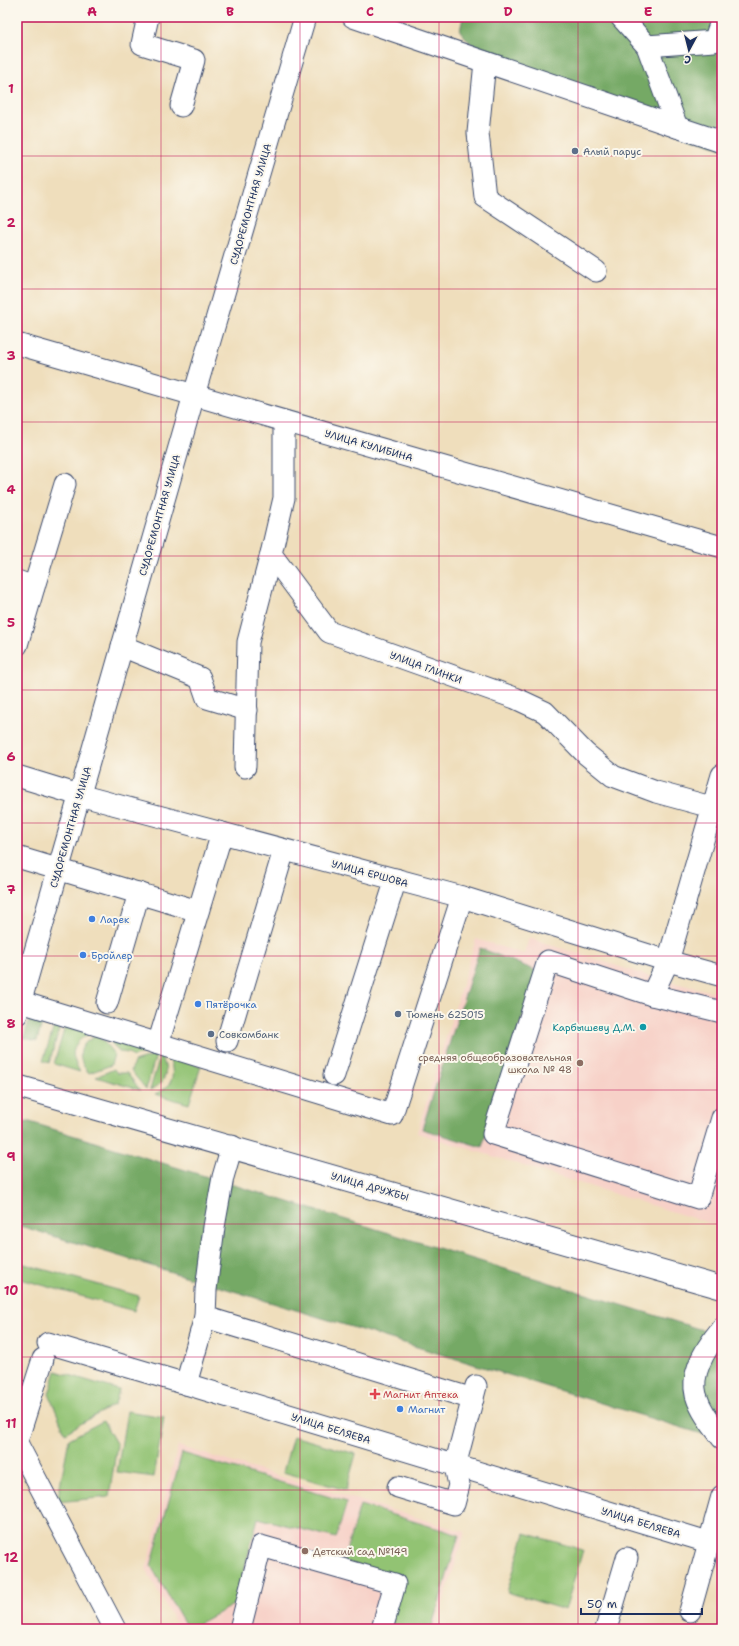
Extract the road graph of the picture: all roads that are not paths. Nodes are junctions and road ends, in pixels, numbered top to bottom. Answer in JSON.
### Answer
{"nodes":[{"id":1,"x":148,"y":17,"type":"edge"},
{"id":2,"x":305,"y":17,"type":"edge"},
{"id":3,"x":353,"y":17,"type":"edge"},
{"id":4,"x":621,"y":17,"type":"edge"},
{"id":5,"x":722,"y":19,"type":"edge"},
{"id":6,"x":647,"y":46,"type":"junction"},
{"id":7,"x":485,"y":62,"type":"junction"},
{"id":8,"x":181,"y":106,"type":"dead end"},
{"id":9,"x":678,"y":127,"type":"junction"},
{"id":10,"x":722,"y":142,"type":"edge"},
{"id":11,"x":596,"y":271,"type":"dead end"},
{"id":12,"x":17,"y":344,"type":"edge"},
{"id":13,"x":194,"y":395,"type":"junction"},
{"id":14,"x":284,"y":421,"type":"junction"},
{"id":15,"x":65,"y":484,"type":"dead end"},
{"id":16,"x":722,"y":547,"type":"edge"},
{"id":17,"x":271,"y":554,"type":"junction"},
{"id":18,"x":25,"y":584,"type":"edge"},
{"id":19,"x":17,"y":645,"type":"edge"},
{"id":20,"x":122,"y":646,"type":"junction"},
{"id":21,"x":247,"y":710,"type":"junction"},
{"id":22,"x":245,"y":766,"type":"dead end"},
{"id":23,"x":722,"y":775,"type":"edge"},
{"id":24,"x":17,"y":776,"type":"edge"},
{"id":25,"x":79,"y":795,"type":"junction"},
{"id":26,"x":717,"y":809,"type":"edge"},
{"id":27,"x":222,"y":833,"type":"junction"},
{"id":28,"x":284,"y":850,"type":"junction"},
{"id":29,"x":17,"y":858,"type":"edge"},
{"id":30,"x":58,"y":870,"type":"junction"},
{"id":31,"x":396,"y":879,"type":"junction"},
{"id":32,"x":139,"y":893,"type":"junction"},
{"id":33,"x":462,"y":897,"type":"junction"},
{"id":34,"x":198,"y":911,"type":"junction"},
{"id":35,"x":668,"y":961,"type":"junction"},
{"id":36,"x":722,"y":976,"type":"edge"},
{"id":37,"x":652,"y":996,"type":"junction"},
{"id":38,"x":107,"y":1003,"type":"dead end"},
{"id":39,"x":19,"y":1008,"type":"edge"},
{"id":40,"x":722,"y":1012,"type":"edge"},
{"id":41,"x":227,"y":1040,"type":"dead end"},
{"id":42,"x":158,"y":1044,"type":"junction"},
{"id":43,"x":334,"y":1075,"type":"dead end"},
{"id":44,"x":17,"y":1086,"type":"edge"},
{"id":45,"x":722,"y":1118,"type":"edge"},
{"id":46,"x":232,"y":1146,"type":"junction"},
{"id":47,"x":722,"y":1288,"type":"edge"},
{"id":48,"x":205,"y":1317,"type":"junction"},
{"id":49,"x":722,"y":1328,"type":"edge"},
{"id":50,"x":186,"y":1384,"type":"junction"},
{"id":51,"x":722,"y":1438,"type":"edge"},
{"id":52,"x":17,"y":1442,"type":"edge"},
{"id":53,"x":454,"y":1466,"type":"junction"},
{"id":54,"x":398,"y":1487,"type":"dead end"},
{"id":55,"x":722,"y":1496,"type":"edge"},
{"id":56,"x":708,"y":1542,"type":"junction"},
{"id":57,"x":627,"y":1558,"type":"dead end"},
{"id":58,"x":690,"y":1611,"type":"dead end"},
{"id":59,"x":115,"y":1629,"type":"edge"},
{"id":60,"x":240,"y":1629,"type":"edge"},
{"id":61,"x":382,"y":1629,"type":"edge"},
{"id":62,"x":606,"y":1629,"type":"edge"}],
"edges":[{"from":1,"to":8,"type":"street"},
{"from":2,"to":13,"type":"street","name":"СУДОРЕМОНТНАЯ УЛИЦА"},
{"from":3,"to":7,"type":"street"},
{"from":4,"to":6,"type":"street"},
{"from":5,"to":6,"type":"street"},
{"from":6,"to":9,"type":"street"},
{"from":7,"to":9,"type":"street"},
{"from":7,"to":11,"type":"street"},
{"from":9,"to":10,"type":"street"},
{"from":12,"to":13,"type":"street","name":"УЛИЦА КУЛИБИНА"},
{"from":13,"to":14,"type":"street","name":"УЛИЦА КУЛИБИНА"},
{"from":13,"to":20,"type":"street","name":"СУДОРЕМОНТНАЯ УЛИЦА"},
{"from":14,"to":16,"type":"street","name":"УЛИЦА КУЛИБИНА"},
{"from":14,"to":17,"type":"street"},
{"from":15,"to":18,"type":"street"},
{"from":17,"to":21,"type":"street"},
{"from":17,"to":26,"type":"street","name":"УЛИЦА ГЛИНКИ"},
{"from":18,"to":19,"type":"street"},
{"from":20,"to":21,"type":"street"},
{"from":20,"to":25,"type":"street","name":"СУДОРЕМОНТНАЯ УЛИЦА"},
{"from":21,"to":22,"type":"street"},
{"from":23,"to":26,"type":"street"},
{"from":24,"to":25,"type":"street","name":"УЛИЦА ЕРШОВА"},
{"from":25,"to":27,"type":"street","name":"УЛИЦА ЕРШОВА"},
{"from":25,"to":30,"type":"street","name":"СУДОРЕМОНТНАЯ УЛИЦА"},
{"from":26,"to":35,"type":"street"},
{"from":27,"to":28,"type":"street","name":"УЛИЦА ЕРШОВА"},
{"from":27,"to":34,"type":"street"},
{"from":28,"to":31,"type":"street","name":"УЛИЦА ЕРШОВА"},
{"from":28,"to":41,"type":"street"},
{"from":29,"to":30,"type":"street"},
{"from":30,"to":32,"type":"street"},
{"from":30,"to":39,"type":"street","name":"СУДОРЕМОНТНАЯ УЛИЦА"},
{"from":31,"to":33,"type":"street","name":"УЛИЦА ЕРШОВА"},
{"from":31,"to":43,"type":"street"},
{"from":32,"to":34,"type":"street"},
{"from":32,"to":38,"type":"street"},
{"from":33,"to":35,"type":"street","name":"УЛИЦА ЕРШОВА"},
{"from":33,"to":42,"type":"street"},
{"from":34,"to":42,"type":"street"},
{"from":35,"to":36,"type":"street","name":"УЛИЦА ЕРШОВА"},
{"from":35,"to":37,"type":"street"},
{"from":37,"to":40,"type":"street"},
{"from":37,"to":45,"type":"street"},
{"from":39,"to":42,"type":"street"},
{"from":44,"to":46,"type":"main road","name":"УЛИЦА ДРУЖБЫ"},
{"from":46,"to":47,"type":"main road","name":"УЛИЦА ДРУЖБЫ"},
{"from":46,"to":48,"type":"street"},
{"from":48,"to":50,"type":"street"},
{"from":48,"to":53,"type":"street"},
{"from":49,"to":51,"type":"street"},
{"from":50,"to":52,"type":"street","name":"УЛИЦА БЕЛЯЕВА"},
{"from":50,"to":53,"type":"street","name":"УЛИЦА БЕЛЯЕВА"},
{"from":52,"to":59,"type":"street"},
{"from":53,"to":54,"type":"street"},
{"from":53,"to":56,"type":"street","name":"УЛИЦА БЕЛЯЕВА"},
{"from":55,"to":56,"type":"street"},
{"from":56,"to":58,"type":"street"},
{"from":57,"to":62,"type":"street"},
{"from":60,"to":61,"type":"street"}]}
